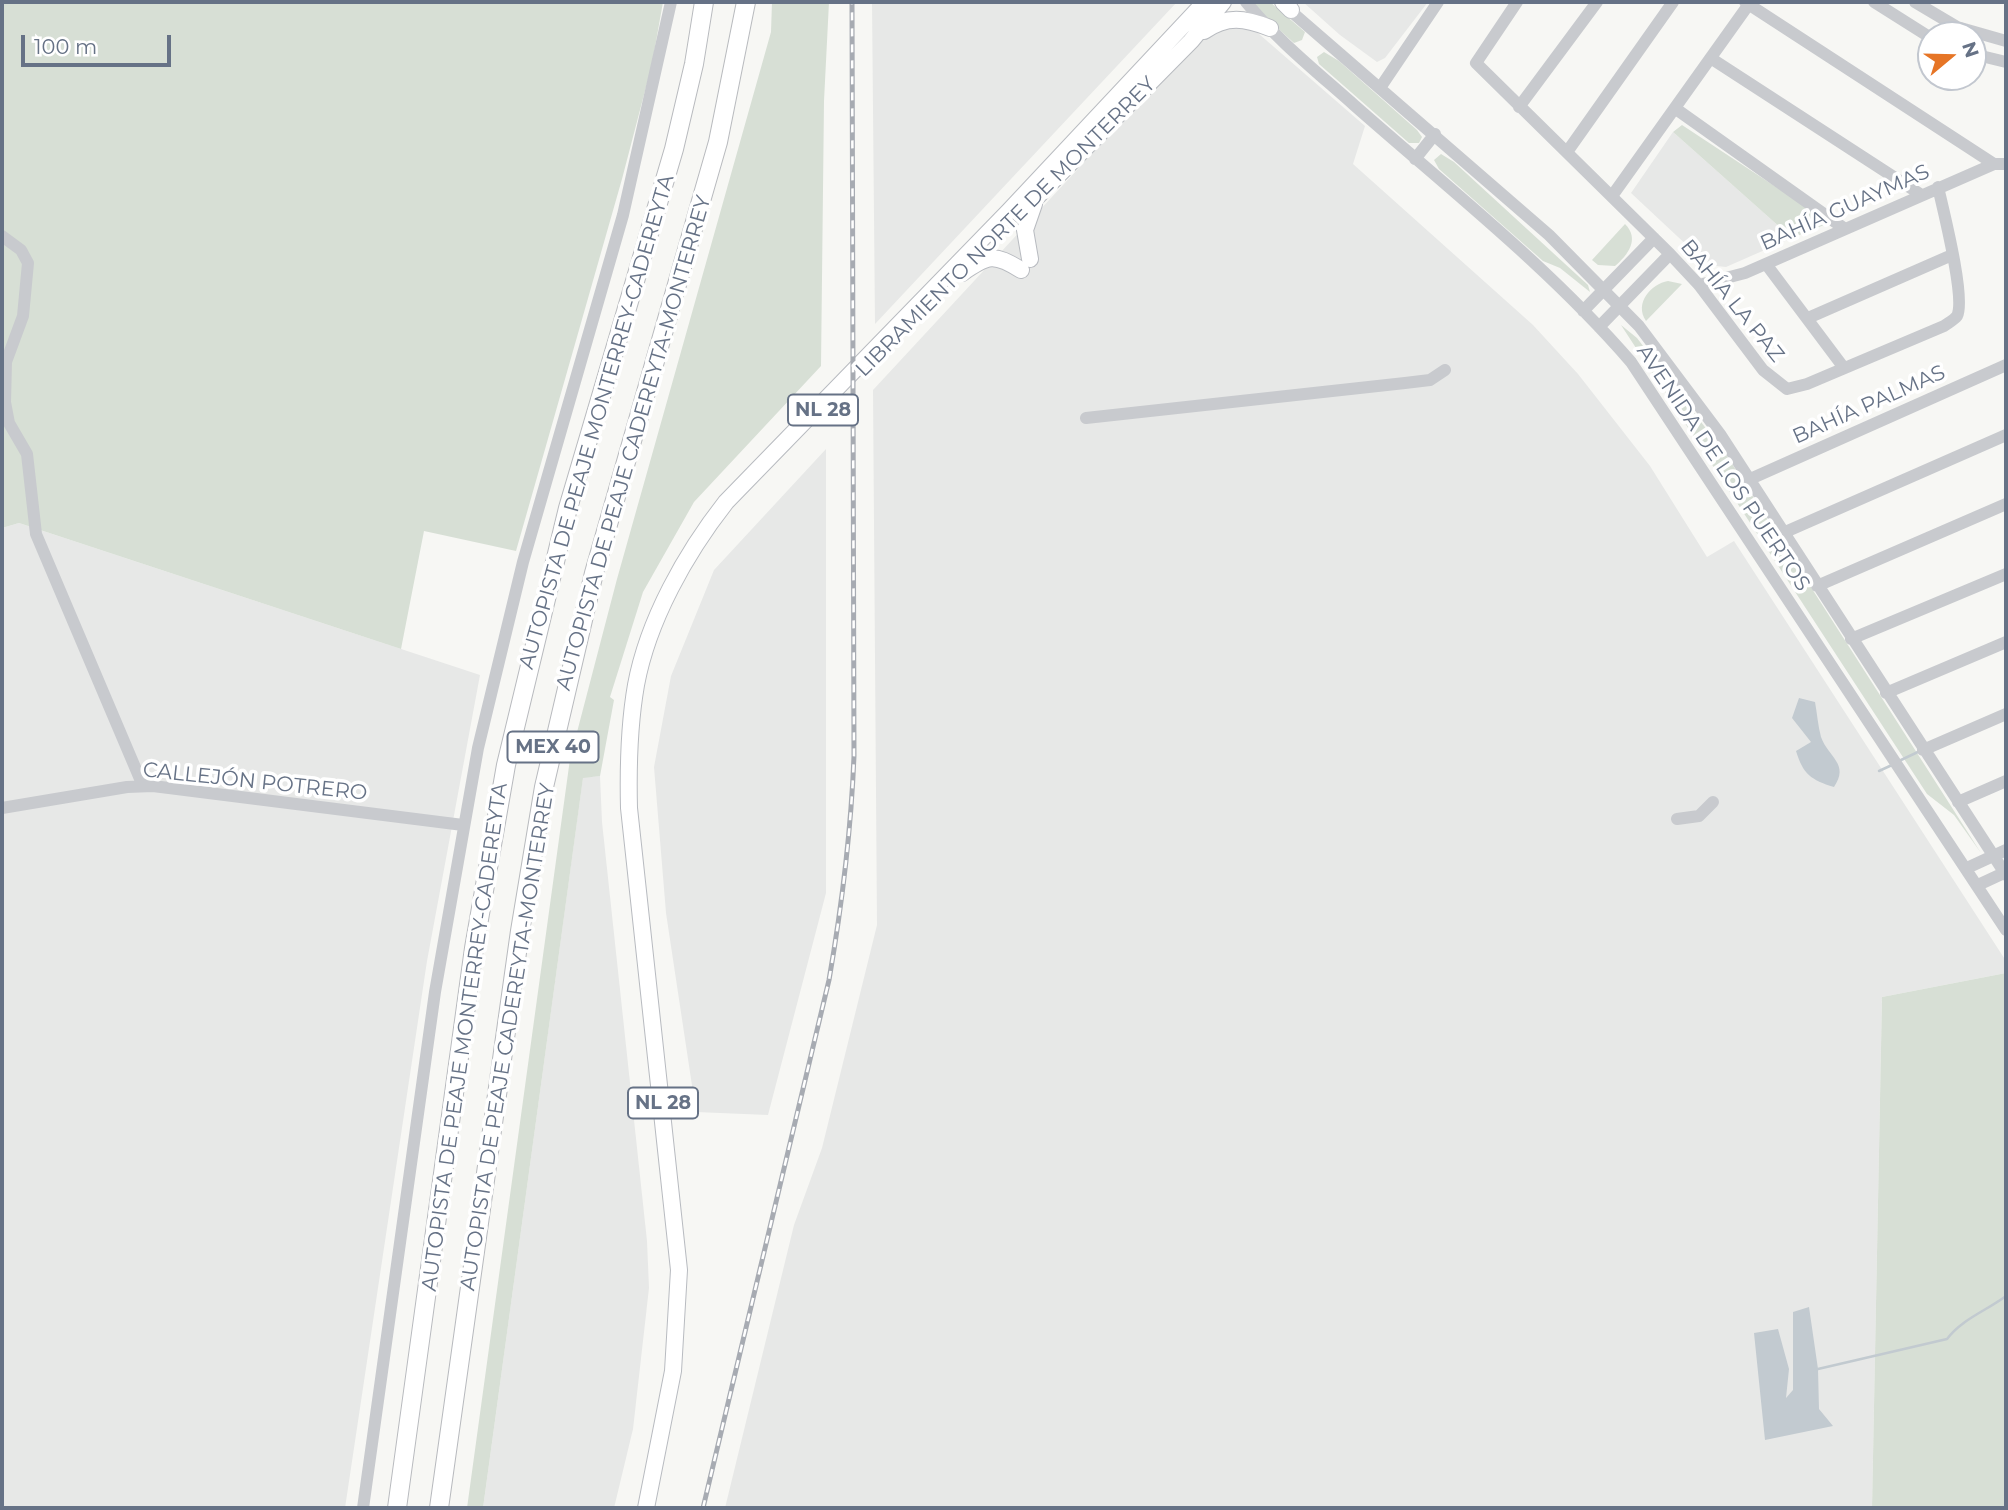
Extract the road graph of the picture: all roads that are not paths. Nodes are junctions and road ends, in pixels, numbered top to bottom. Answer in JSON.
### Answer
{"nodes":[{"id":1,"x":671,"y":2,"type":"edge"},
{"id":2,"x":704,"y":2,"type":"edge"},
{"id":3,"x":746,"y":2,"type":"edge"},
{"id":4,"x":1205,"y":2,"type":"edge"},
{"id":5,"x":1214,"y":2,"type":"edge"},
{"id":6,"x":1223,"y":2,"type":"edge"},
{"id":7,"x":1246,"y":2,"type":"edge"},
{"id":8,"x":1438,"y":2,"type":"edge"},
{"id":9,"x":1517,"y":2,"type":"edge"},
{"id":10,"x":1597,"y":2,"type":"edge"},
{"id":11,"x":1673,"y":2,"type":"edge"},
{"id":12,"x":1874,"y":2,"type":"edge"},
{"id":13,"x":1914,"y":2,"type":"edge"},
{"id":14,"x":1747,"y":3,"type":"edge"},
{"id":15,"x":1283,"y":5,"type":"edge"},
{"id":16,"x":1890,"y":6,"type":"edge"},
{"id":17,"x":1917,"y":27,"type":"edge"},
{"id":18,"x":1270,"y":28,"type":"junction"},
{"id":19,"x":1191,"y":41,"type":"junction"},
{"id":20,"x":2006,"y":41,"type":"edge"},
{"id":21,"x":1987,"y":57,"type":"edge"},
{"id":22,"x":1712,"y":59,"type":"junction"},
{"id":23,"x":2006,"y":62,"type":"edge"},
{"id":24,"x":1142,"y":68,"type":"junction"},
{"id":25,"x":1380,"y":88,"type":"junction"},
{"id":26,"x":1519,"y":107,"type":"junction"},
{"id":27,"x":1676,"y":108,"type":"junction"},
{"id":28,"x":1435,"y":134,"type":"junction"},
{"id":29,"x":1567,"y":152,"type":"junction"},
{"id":30,"x":1415,"y":159,"type":"junction"},
{"id":31,"x":2000,"y":164,"type":"edge"},
{"id":32,"x":1938,"y":187,"type":"junction"},
{"id":33,"x":1920,"y":194,"type":"junction"},
{"id":34,"x":1039,"y":195,"type":"junction"},
{"id":35,"x":1612,"y":196,"type":"junction"},
{"id":36,"x":1845,"y":229,"type":"junction"},
{"id":37,"x":2,"y":236,"type":"edge"},
{"id":38,"x":1654,"y":239,"type":"junction"},
{"id":39,"x":1670,"y":254,"type":"junction"},
{"id":40,"x":1952,"y":255,"type":"junction"},
{"id":41,"x":1766,"y":264,"type":"junction"},
{"id":42,"x":962,"y":274,"type":"junction"},
{"id":43,"x":1699,"y":285,"type":"junction"},
{"id":44,"x":1605,"y":289,"type":"junction"},
{"id":45,"x":1620,"y":306,"type":"junction"},
{"id":46,"x":1584,"y":311,"type":"junction"},
{"id":47,"x":1808,"y":318,"type":"junction"},
{"id":48,"x":1599,"y":327,"type":"junction"},
{"id":49,"x":2006,"y":365,"type":"edge"},
{"id":50,"x":1844,"y":368,"type":"junction"},
{"id":51,"x":1445,"y":370,"type":"dead end"},
{"id":52,"x":1086,"y":418,"type":"dead end"},
{"id":53,"x":2006,"y":435,"type":"edge"},
{"id":54,"x":1748,"y":480,"type":"junction"},
{"id":55,"x":2006,"y":504,"type":"edge"},
{"id":56,"x":1783,"y":533,"type":"junction"},
{"id":57,"x":2006,"y":574,"type":"edge"},
{"id":58,"x":1817,"y":586,"type":"junction"},
{"id":59,"x":1851,"y":639,"type":"junction"},
{"id":60,"x":2006,"y":642,"type":"edge"},
{"id":61,"x":1886,"y":693,"type":"junction"},
{"id":62,"x":636,"y":696,"type":"junction"},
{"id":63,"x":2006,"y":714,"type":"edge"},
{"id":64,"x":1923,"y":750,"type":"junction"},
{"id":65,"x":2006,"y":781,"type":"edge"},
{"id":66,"x":143,"y":786,"type":"junction"},
{"id":67,"x":1713,"y":802,"type":"dead end"},
{"id":68,"x":1958,"y":802,"type":"junction"},
{"id":69,"x":2,"y":808,"type":"edge"},
{"id":70,"x":1677,"y":819,"type":"dead end"},
{"id":71,"x":463,"y":825,"type":"junction"},
{"id":72,"x":2006,"y":850,"type":"edge"},
{"id":73,"x":1993,"y":856,"type":"junction"},
{"id":74,"x":1967,"y":868,"type":"junction"},
{"id":75,"x":2006,"y":873,"type":"edge"},
{"id":76,"x":1978,"y":885,"type":"junction"},
{"id":77,"x":2006,"y":930,"type":"edge"},
{"id":78,"x":363,"y":1508,"type":"edge"},
{"id":79,"x":397,"y":1508,"type":"edge"},
{"id":80,"x":439,"y":1508,"type":"edge"},
{"id":81,"x":646,"y":1508,"type":"edge"}],
"edges":[{"from":1,"to":71,"type":"street"},
{"from":2,"to":79,"type":"highway","name":"AUTOPISTA DE PEAJE MONTERREY-CADEREYTA","number":"MEX 40"},
{"from":3,"to":80,"type":"highway","name":"AUTOPISTA DE PEAJE CADEREYTA-MONTERREY","number":"MEX 40"},
{"from":4,"to":24,"type":"main road","name":"LIBRAMIENTO NORTE DE MONTERREY","number":"NL 28"},
{"from":5,"to":24,"type":"main road"},
{"from":6,"to":19,"type":"main road","name":"LIBRAMIENTO NORTE DE MONTERREY","number":"NL 28"},
{"from":7,"to":18,"type":"street","name":"AVENIDA DE LOS PUERTOS"},
{"from":8,"to":25,"type":"street"},
{"from":9,"to":26,"type":"street","name":"BAHÍA LA PAZ"},
{"from":10,"to":26,"type":"street"},
{"from":11,"to":29,"type":"street"},
{"from":12,"to":16,"type":"street"},
{"from":13,"to":20,"type":"street"},
{"from":14,"to":22,"type":"street"},
{"from":14,"to":31,"type":"street"},
{"from":15,"to":25,"type":"street","name":"AVENIDA DE LOS PUERTOS"},
{"from":16,"to":17,"type":"street"},
{"from":18,"to":19,"type":"main road"},
{"from":18,"to":30,"type":"street","name":"AVENIDA DE LOS PUERTOS"},
{"from":19,"to":34,"type":"main road","name":"LIBRAMIENTO NORTE DE MONTERREY","number":"NL 28"},
{"from":21,"to":23,"type":"street"},
{"from":22,"to":27,"type":"street"},
{"from":22,"to":33,"type":"street"},
{"from":24,"to":62,"type":"main road","name":"LIBRAMIENTO NORTE DE MONTERREY","number":"NL 28"},
{"from":25,"to":28,"type":"street","name":"AVENIDA DE LOS PUERTOS"},
{"from":26,"to":29,"type":"street","name":"BAHÍA LA PAZ"},
{"from":27,"to":35,"type":"street"},
{"from":27,"to":36,"type":"street"},
{"from":28,"to":30,"type":"street"},
{"from":28,"to":44,"type":"street","name":"AVENIDA DE LOS PUERTOS"},
{"from":29,"to":35,"type":"street","name":"BAHÍA LA PAZ"},
{"from":30,"to":46,"type":"street","name":"AVENIDA DE LOS PUERTOS"},
{"from":31,"to":32,"type":"street","name":"BAHÍA GUAYMAS"},
{"from":32,"to":33,"type":"street","name":"BAHÍA GUAYMAS"},
{"from":32,"to":40,"type":"street","name":"BAHÍA LA PAZ"},
{"from":33,"to":36,"type":"street","name":"BAHÍA GUAYMAS"},
{"from":34,"to":42,"type":"main road","name":"LIBRAMIENTO NORTE DE MONTERREY","number":"NL 28"},
{"from":34,"to":42,"type":"main road"},
{"from":35,"to":38,"type":"street","name":"BAHÍA LA PAZ"},
{"from":36,"to":41,"type":"street","name":"BAHÍA GUAYMAS"},
{"from":37,"to":66,"type":"street"},
{"from":38,"to":39,"type":"street","name":"BAHÍA LA PAZ"},
{"from":38,"to":44,"type":"street"},
{"from":39,"to":43,"type":"street","name":"BAHÍA LA PAZ"},
{"from":39,"to":45,"type":"street"},
{"from":40,"to":47,"type":"street"},
{"from":40,"to":50,"type":"street","name":"BAHÍA LA PAZ"},
{"from":41,"to":43,"type":"street","name":"BAHÍA GUAYMAS"},
{"from":41,"to":47,"type":"street"},
{"from":42,"to":62,"type":"main road","name":"LIBRAMIENTO NORTE DE MONTERREY","number":"NL 28"},
{"from":43,"to":50,"type":"street","name":"BAHÍA LA PAZ"},
{"from":44,"to":45,"type":"street","name":"AVENIDA DE LOS PUERTOS"},
{"from":44,"to":46,"type":"street"},
{"from":45,"to":48,"type":"street"},
{"from":45,"to":54,"type":"street","name":"AVENIDA DE LOS PUERTOS"},
{"from":46,"to":48,"type":"street","name":"AVENIDA DE LOS PUERTOS"},
{"from":47,"to":50,"type":"street"},
{"from":48,"to":74,"type":"street","name":"AVENIDA DE LOS PUERTOS"},
{"from":49,"to":54,"type":"street","name":"BAHÍA PALMAS"},
{"from":51,"to":52,"type":"street"},
{"from":53,"to":56,"type":"street"},
{"from":54,"to":56,"type":"street","name":"AVENIDA DE LOS PUERTOS"},
{"from":55,"to":58,"type":"street"},
{"from":56,"to":58,"type":"street","name":"AVENIDA DE LOS PUERTOS"},
{"from":57,"to":59,"type":"street"},
{"from":58,"to":59,"type":"street","name":"AVENIDA DE LOS PUERTOS"},
{"from":59,"to":61,"type":"street","name":"AVENIDA DE LOS PUERTOS"},
{"from":60,"to":61,"type":"street"},
{"from":61,"to":64,"type":"street","name":"AVENIDA DE LOS PUERTOS"},
{"from":62,"to":81,"type":"main road","name":"LIBRAMIENTO NORTE DE MONTERREY","number":"NL 28"},
{"from":63,"to":64,"type":"street"},
{"from":64,"to":68,"type":"street","name":"AVENIDA DE LOS PUERTOS"},
{"from":65,"to":68,"type":"street"},
{"from":66,"to":69,"type":"street","name":"CALLEJÓN POTRERO"},
{"from":66,"to":71,"type":"street","name":"CALLEJÓN POTRERO"},
{"from":67,"to":70,"type":"street"},
{"from":68,"to":73,"type":"street","name":"AVENIDA DE LOS PUERTOS"},
{"from":71,"to":78,"type":"street"},
{"from":72,"to":73,"type":"street"},
{"from":73,"to":74,"type":"street"},
{"from":73,"to":75,"type":"street","name":"AVENIDA DE LOS PUERTOS"},
{"from":74,"to":76,"type":"street","name":"AVENIDA DE LOS PUERTOS"},
{"from":75,"to":76,"type":"street"},
{"from":76,"to":77,"type":"street","name":"AVENIDA DE LOS PUERTOS"}]}
